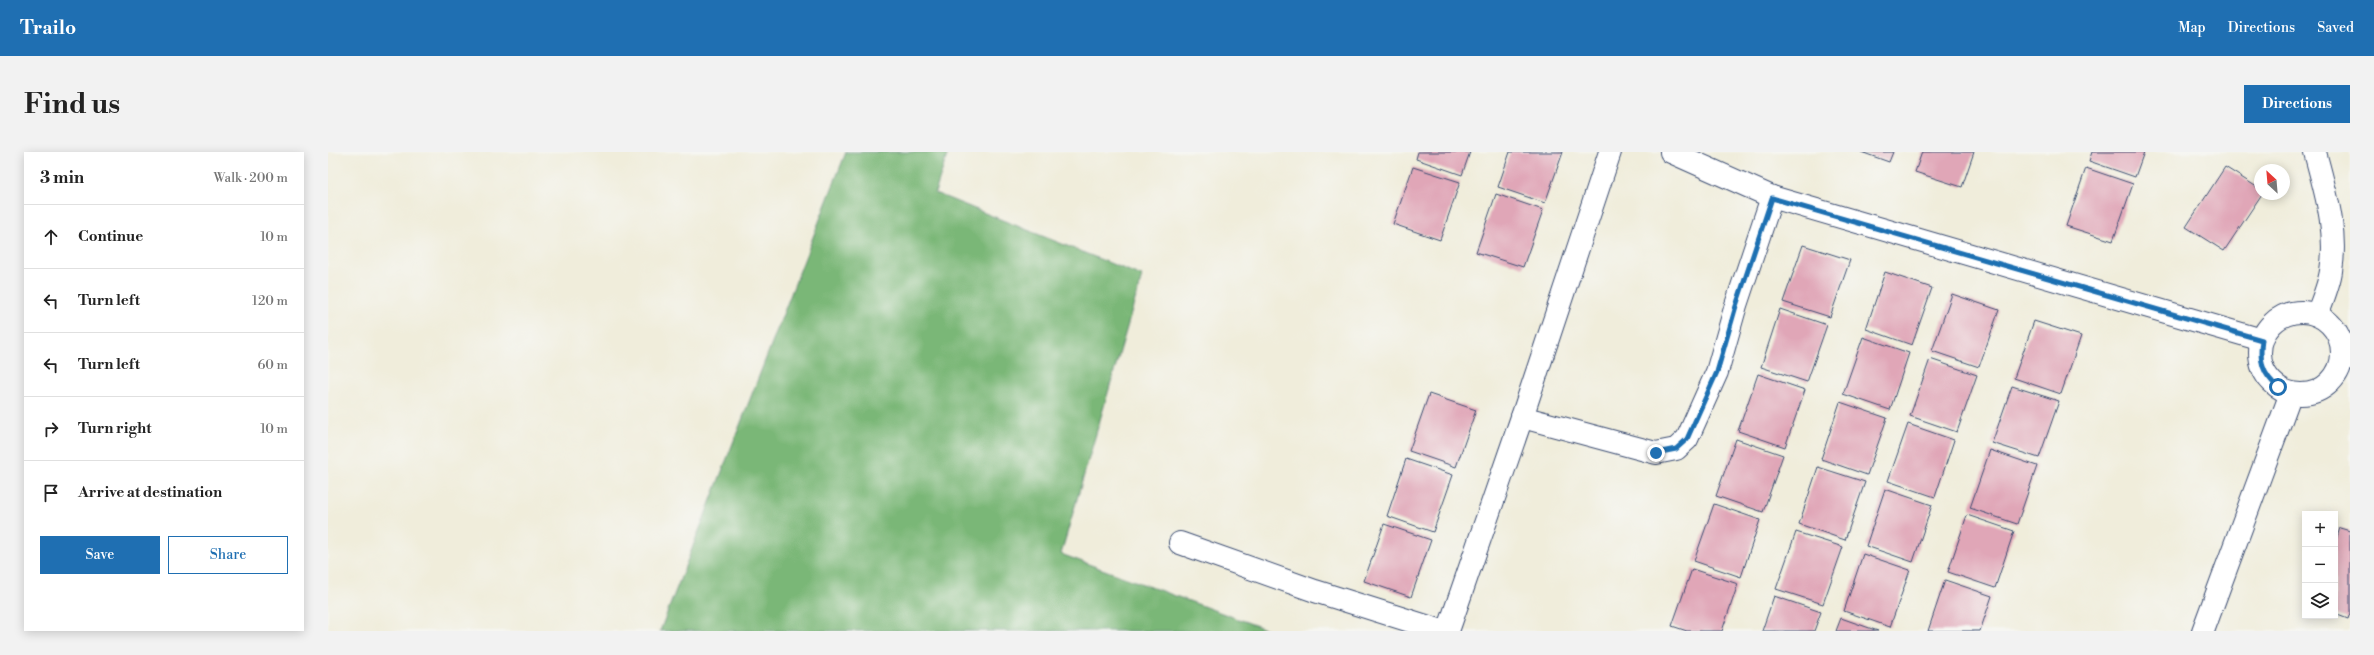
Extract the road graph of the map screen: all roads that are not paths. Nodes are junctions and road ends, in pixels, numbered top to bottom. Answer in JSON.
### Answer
{"nodes":[{"id":1,"x":1610,"y":152,"type":"edge"},
{"id":2,"x":1671,"y":152,"type":"edge"},
{"id":3,"x":2315,"y":152,"type":"edge"},
{"id":4,"x":1772,"y":198,"type":"junction"},
{"id":5,"x":2317,"y":315,"type":"junction"},
{"id":6,"x":2262,"y":340,"type":"junction"},
{"id":7,"x":2345,"y":370,"type":"edge"},
{"id":8,"x":2291,"y":393,"type":"junction"},
{"id":9,"x":1522,"y":417,"type":"junction"},
{"id":10,"x":1180,"y":543,"type":"dead end"},
{"id":11,"x":1442,"y":631,"type":"edge"},
{"id":12,"x":1448,"y":631,"type":"edge"},
{"id":13,"x":2203,"y":631,"type":"edge"}],
"edges":[{"from":1,"to":9,"type":"street"},
{"from":2,"to":4,"type":"street"},
{"from":3,"to":5,"type":"street"},
{"from":4,"to":6,"type":"street"},
{"from":4,"to":9,"type":"street"},
{"from":5,"to":6,"type":"street"},
{"from":5,"to":7,"type":"street"},
{"from":6,"to":8,"type":"street"},
{"from":7,"to":8,"type":"street"},
{"from":8,"to":13,"type":"street"},
{"from":9,"to":12,"type":"street"},
{"from":10,"to":11,"type":"street"}]}
